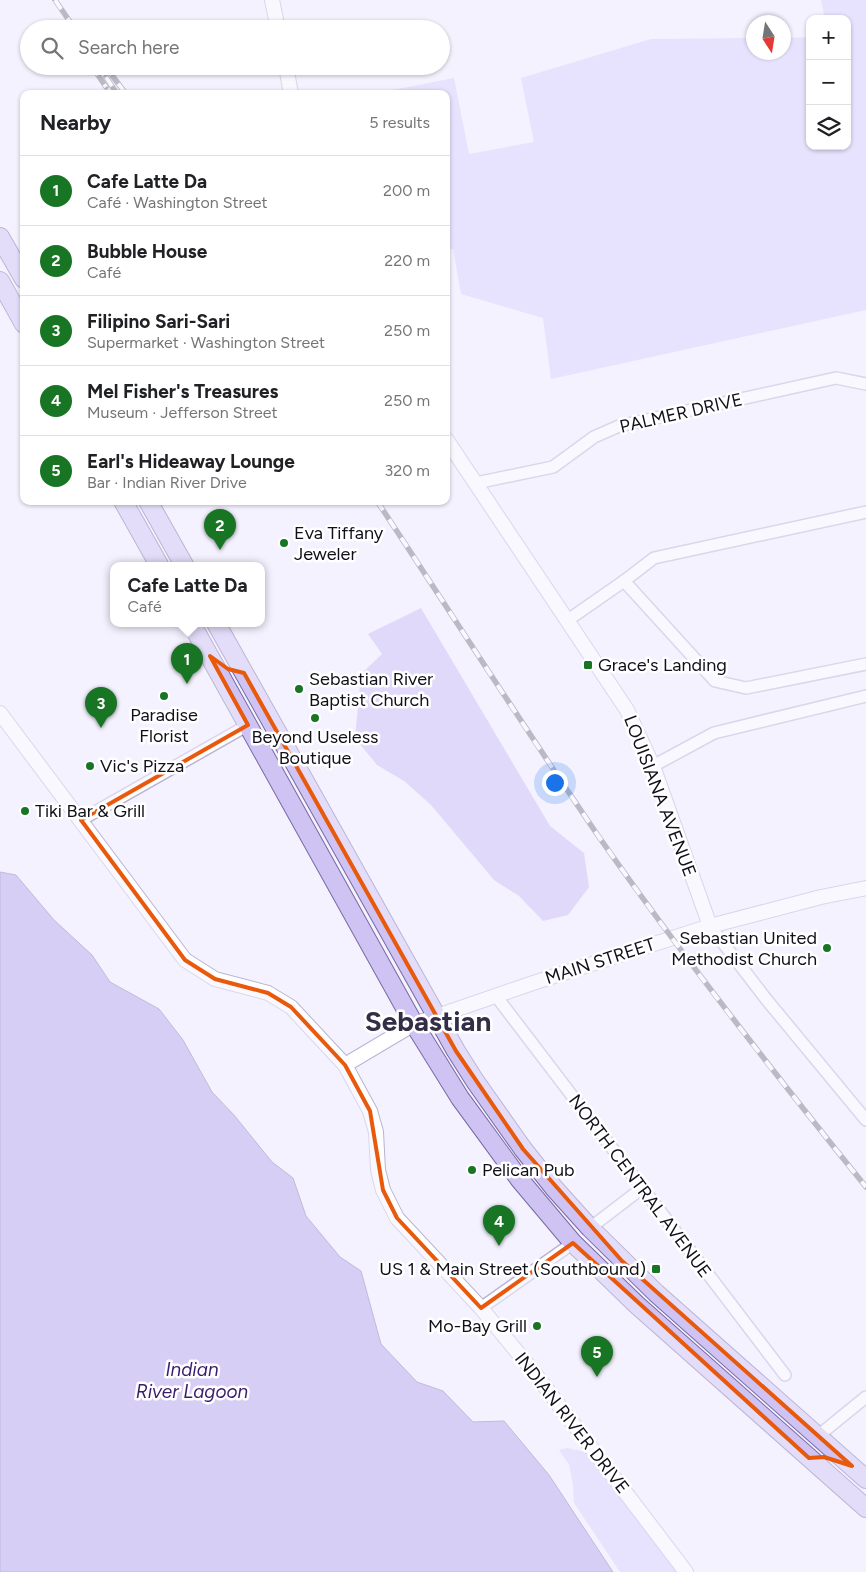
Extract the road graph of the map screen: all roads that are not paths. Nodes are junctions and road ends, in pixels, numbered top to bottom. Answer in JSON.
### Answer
{"nodes":[{"id":1,"x":272,"y":0,"type":"edge"},
{"id":2,"x":276,"y":20,"type":"edge"},
{"id":3,"x":288,"y":75,"type":"edge"},
{"id":4,"x":290,"y":90,"type":"edge"},
{"id":5,"x":0,"y":237,"type":"edge"},
{"id":6,"x":6,"y":253,"type":"edge"},
{"id":7,"x":20,"y":274,"type":"edge"},
{"id":8,"x":0,"y":281,"type":"edge"},
{"id":9,"x":20,"y":317,"type":"edge"},
{"id":10,"x":866,"y":384,"type":"edge"},
{"id":11,"x":450,"y":445,"type":"edge"},
{"id":12,"x":476,"y":483,"type":"junction"},
{"id":13,"x":125,"y":505,"type":"edge"},
{"id":14,"x":150,"y":505,"type":"edge"},
{"id":15,"x":866,"y":512,"type":"edge"},
{"id":16,"x":157,"y":562,"type":"edge"},
{"id":17,"x":182,"y":562,"type":"edge"},
{"id":18,"x":624,"y":581,"type":"junction"},
{"id":19,"x":568,"y":620,"type":"junction"},
{"id":20,"x":193,"y":627,"type":"edge"},
{"id":21,"x":218,"y":627,"type":"edge"},
{"id":22,"x":210,"y":656,"type":"junction"},
{"id":23,"x":866,"y":664,"type":"edge"},
{"id":24,"x":244,"y":673,"type":"junction"},
{"id":25,"x":866,"y":696,"type":"edge"},
{"id":26,"x":0,"y":713,"type":"edge"},
{"id":27,"x":248,"y":725,"type":"junction"},
{"id":28,"x":285,"y":746,"type":"junction"},
{"id":29,"x":653,"y":766,"type":"junction"},
{"id":30,"x":81,"y":820,"type":"junction"},
{"id":31,"x":866,"y":888,"type":"edge"},
{"id":32,"x":710,"y":926,"type":"junction"},
{"id":33,"x":496,"y":996,"type":"junction"},
{"id":34,"x":437,"y":1016,"type":"junction"},
{"id":35,"x":414,"y":1024,"type":"junction"},
{"id":36,"x":345,"y":1064,"type":"junction"},
{"id":37,"x":866,"y":1120,"type":"edge"},
{"id":38,"x":641,"y":1189,"type":"junction"},
{"id":39,"x":590,"y":1228,"type":"junction"},
{"id":40,"x":573,"y":1243,"type":"junction"},
{"id":41,"x":481,"y":1308,"type":"junction"},
{"id":42,"x":785,"y":1375,"type":"dead end"},
{"id":43,"x":866,"y":1397,"type":"edge"},
{"id":44,"x":771,"y":1424,"type":"junction"},
{"id":45,"x":818,"y":1436,"type":"junction"},
{"id":46,"x":809,"y":1458,"type":"junction"},
{"id":47,"x":852,"y":1466,"type":"junction"},
{"id":48,"x":866,"y":1479,"type":"edge"},
{"id":49,"x":866,"y":1508,"type":"edge"},
{"id":50,"x":686,"y":1572,"type":"edge"}],
"edges":[{"from":1,"to":2,"type":"street"},
{"from":3,"to":4,"type":"street"},
{"from":5,"to":6,"type":"main road"},
{"from":6,"to":7,"type":"main road"},
{"from":8,"to":9,"type":"main road"},
{"from":10,"to":12,"type":"street","name":"PALMER DRIVE"},
{"from":11,"to":12,"type":"street","name":"LOUISIANA AVENUE"},
{"from":12,"to":19,"type":"street","name":"LOUISIANA AVENUE"},
{"from":13,"to":16,"type":"main road"},
{"from":14,"to":17,"type":"main road"},
{"from":15,"to":18,"type":"street"},
{"from":18,"to":19,"type":"street"},
{"from":18,"to":23,"type":"street"},
{"from":19,"to":29,"type":"street","name":"LOUISIANA AVENUE"},
{"from":20,"to":22,"type":"main road"},
{"from":21,"to":24,"type":"main road"},
{"from":22,"to":24,"type":"main road"},
{"from":22,"to":27,"type":"main road"},
{"from":24,"to":28,"type":"main road"},
{"from":25,"to":29,"type":"street"},
{"from":26,"to":30,"type":"street","name":"INDIAN RIVER DRIVE"},
{"from":27,"to":28,"type":"main road"},
{"from":27,"to":30,"type":"street"},
{"from":27,"to":35,"type":"main road"},
{"from":28,"to":34,"type":"main road"},
{"from":29,"to":32,"type":"street","name":"LOUISIANA AVENUE"},
{"from":30,"to":36,"type":"street","name":"INDIAN RIVER DRIVE"},
{"from":31,"to":32,"type":"street","name":"MAIN STREET"},
{"from":32,"to":33,"type":"street","name":"MAIN STREET"},
{"from":32,"to":37,"type":"street","name":"LOUISIANA AVENUE"},
{"from":33,"to":34,"type":"street","name":"MAIN STREET"},
{"from":33,"to":38,"type":"street","name":"NORTH CENTRAL AVENUE"},
{"from":34,"to":35,"type":"street","name":"MAIN STREET"},
{"from":34,"to":39,"type":"main road"},
{"from":35,"to":36,"type":"street","name":"MAIN STREET"},
{"from":35,"to":40,"type":"main road"},
{"from":36,"to":41,"type":"street","name":"INDIAN RIVER DRIVE"},
{"from":38,"to":39,"type":"street"},
{"from":38,"to":42,"type":"street","name":"NORTH CENTRAL AVENUE"},
{"from":39,"to":45,"type":"main road"},
{"from":40,"to":41,"type":"street"},
{"from":40,"to":44,"type":"main road"},
{"from":41,"to":50,"type":"street","name":"INDIAN RIVER DRIVE"},
{"from":43,"to":45,"type":"street"},
{"from":44,"to":45,"type":"main road"},
{"from":44,"to":46,"type":"main road"},
{"from":45,"to":47,"type":"main road"},
{"from":46,"to":47,"type":"main road"},
{"from":46,"to":49,"type":"main road"},
{"from":47,"to":48,"type":"main road"}]}
